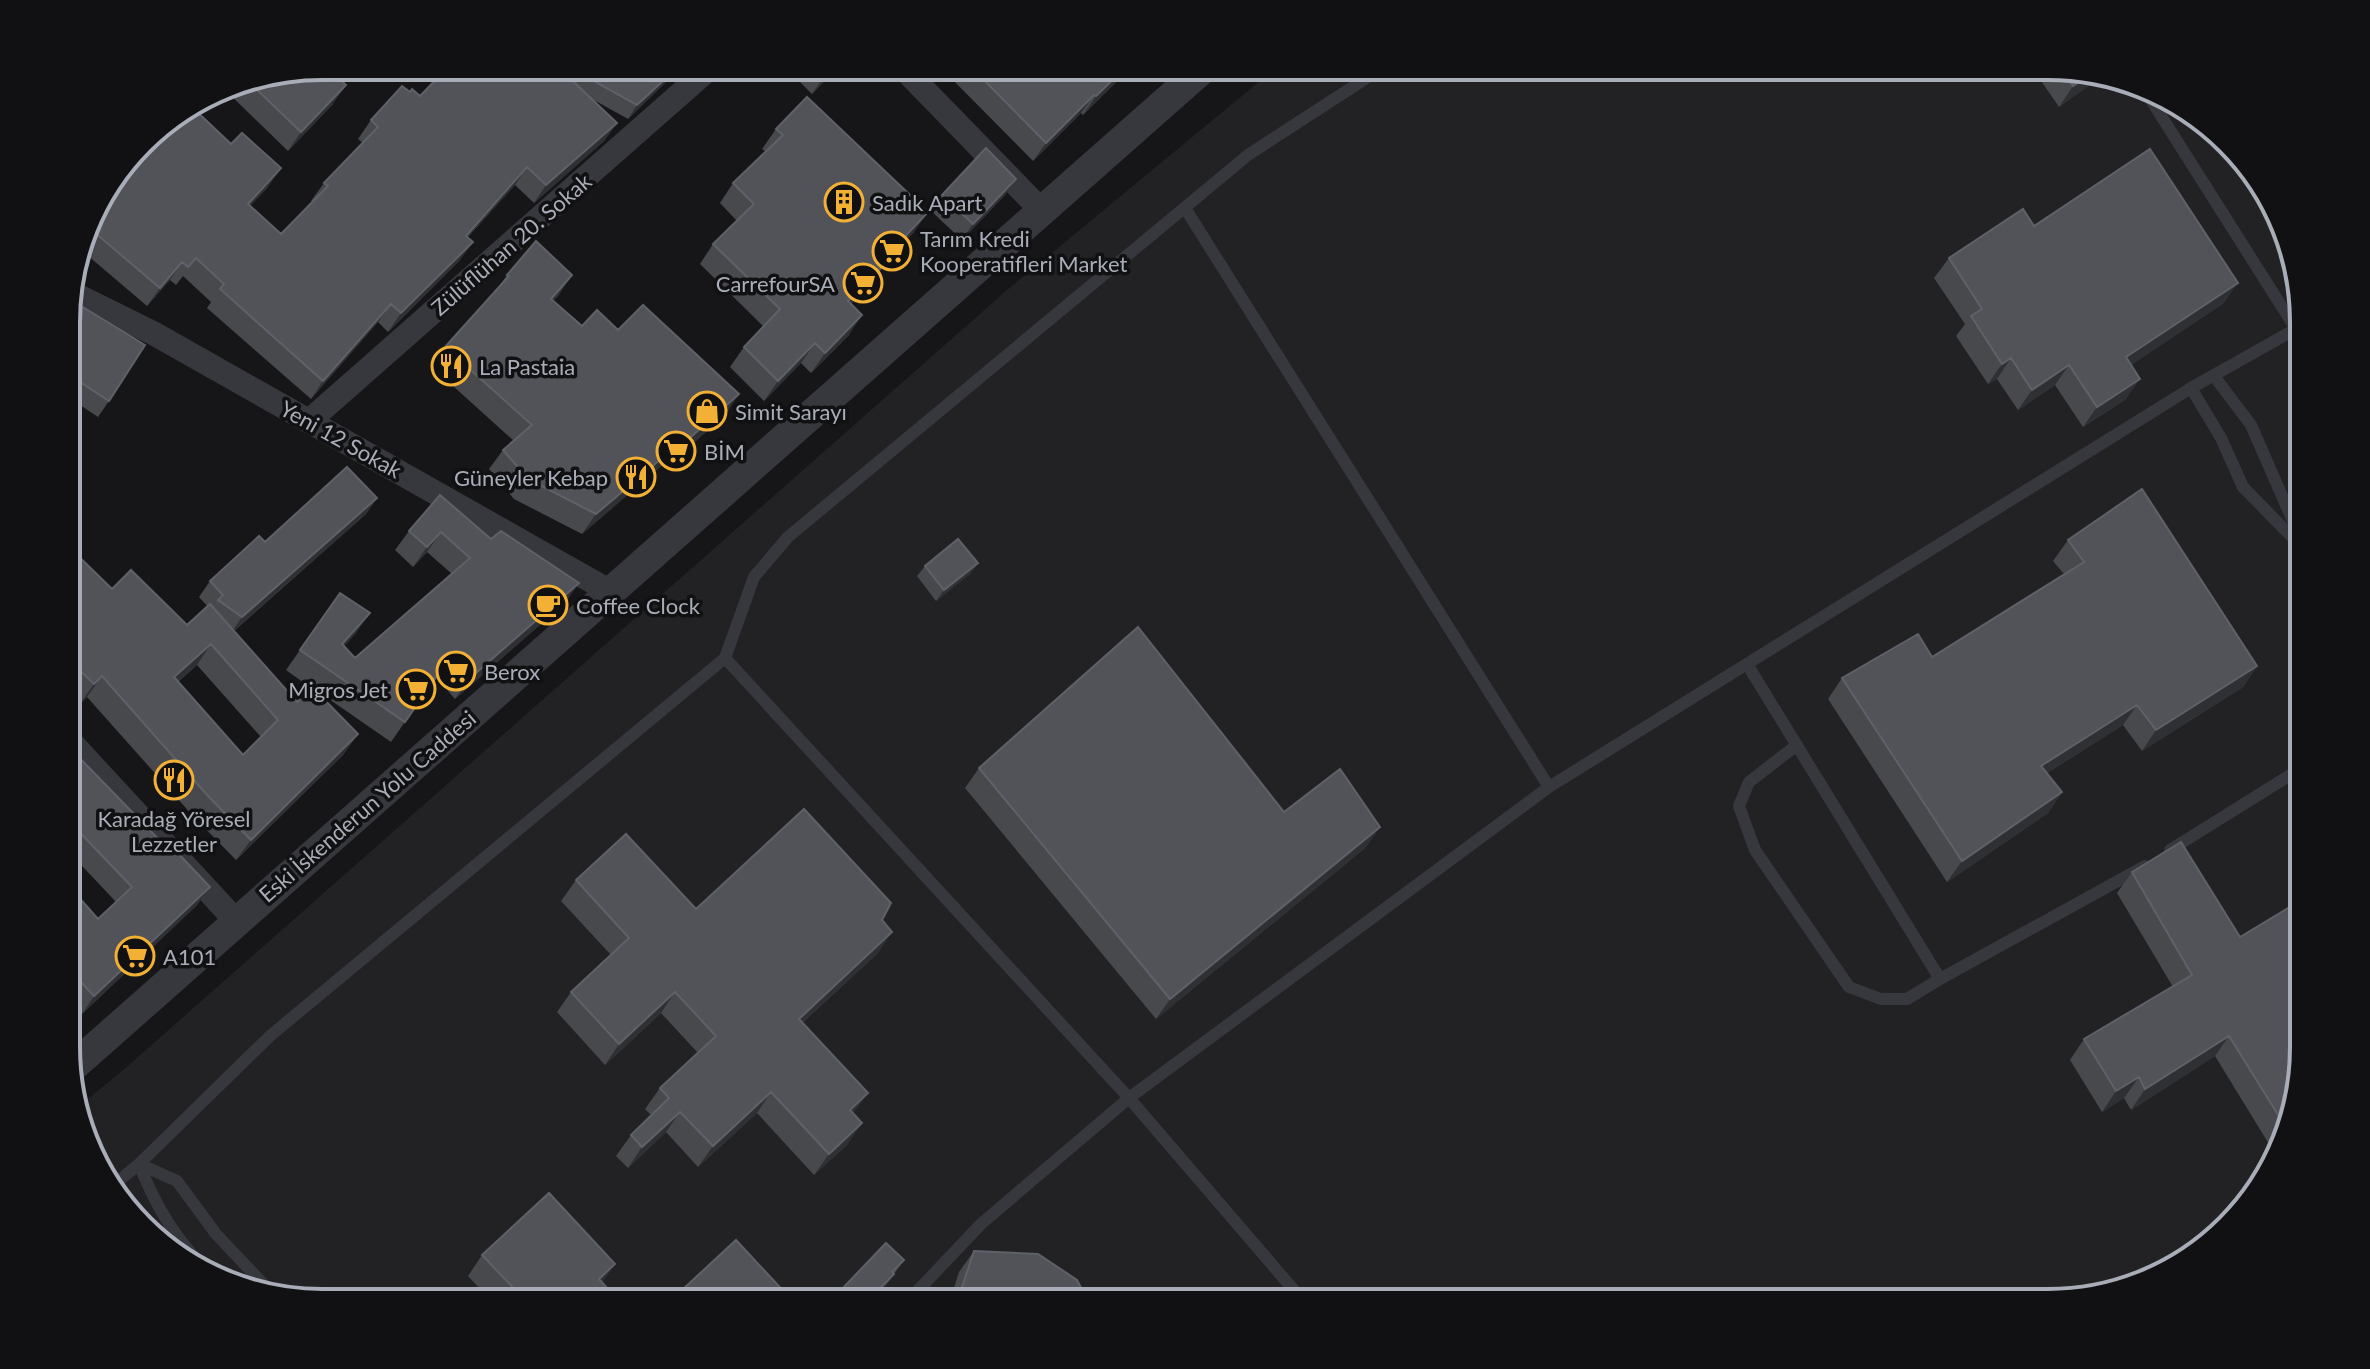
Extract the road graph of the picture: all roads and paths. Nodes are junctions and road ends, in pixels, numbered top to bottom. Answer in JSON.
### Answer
{"nodes":[{"id":1,"x":696,"y":80,"type":"edge"},
{"id":2,"x":915,"y":80,"type":"edge"},
{"id":3,"x":1190,"y":80,"type":"edge"},
{"id":4,"x":1363,"y":80,"type":"edge"},
{"id":5,"x":2154,"y":105,"type":"edge"},
{"id":6,"x":1185,"y":208,"type":"junction"},
{"id":7,"x":1042,"y":211,"type":"junction"},
{"id":8,"x":82,"y":298,"type":"edge"},
{"id":9,"x":2289,"y":310,"type":"edge"},
{"id":10,"x":2289,"y":333,"type":"edge"},
{"id":11,"x":2214,"y":376,"type":"junction"},
{"id":12,"x":2191,"y":388,"type":"junction"},
{"id":13,"x":309,"y":421,"type":"junction"},
{"id":14,"x":2289,"y":513,"type":"edge"},
{"id":15,"x":2289,"y":534,"type":"edge"},
{"id":16,"x":611,"y":592,"type":"junction"},
{"id":17,"x":725,"y":658,"type":"junction"},
{"id":18,"x":1747,"y":664,"type":"junction"},
{"id":19,"x":1797,"y":745,"type":"junction"},
{"id":20,"x":80,"y":752,"type":"edge"},
{"id":21,"x":2289,"y":776,"type":"edge"},
{"id":22,"x":1549,"y":787,"type":"junction"},
{"id":23,"x":237,"y":922,"type":"junction"},
{"id":24,"x":1940,"y":979,"type":"junction"},
{"id":25,"x":81,"y":1060,"type":"edge"},
{"id":26,"x":1129,"y":1098,"type":"junction"},
{"id":27,"x":139,"y":1164,"type":"junction"},
{"id":28,"x":120,"y":1180,"type":"edge"},
{"id":29,"x":181,"y":1243,"type":"edge"},
{"id":30,"x":261,"y":1281,"type":"edge"},
{"id":31,"x":1293,"y":1288,"type":"edge"},
{"id":32,"x":920,"y":1289,"type":"edge"}],
"edges":[{"from":1,"to":13,"type":"street","name":"Zülüflühan 20. Sokak"},
{"from":2,"to":7,"type":"street"},
{"from":3,"to":7,"type":"street","name":"Eski İskenderun Yolu Caddesi"},
{"from":4,"to":6,"type":"lane"},
{"from":5,"to":9,"type":"lane"},
{"from":6,"to":17,"type":"lane"},
{"from":6,"to":22,"type":"lane"},
{"from":7,"to":16,"type":"street","name":"Eski İskenderun Yolu Caddesi"},
{"from":8,"to":13,"type":"street","name":"Yeni 12 Sokak"},
{"from":10,"to":11,"type":"lane"},
{"from":11,"to":12,"type":"lane"},
{"from":11,"to":14,"type":"lane"},
{"from":12,"to":15,"type":"lane"},
{"from":12,"to":18,"type":"lane"},
{"from":13,"to":16,"type":"street","name":"Yeni 12 Sokak"},
{"from":16,"to":23,"type":"street","name":"Eski İskenderun Yolu Caddesi"},
{"from":17,"to":26,"type":"lane"},
{"from":17,"to":27,"type":"lane"},
{"from":18,"to":19,"type":"lane"},
{"from":18,"to":22,"type":"lane"},
{"from":19,"to":24,"type":"lane"},
{"from":19,"to":24,"type":"lane"},
{"from":20,"to":23,"type":"street"},
{"from":21,"to":24,"type":"lane"},
{"from":22,"to":26,"type":"lane"},
{"from":23,"to":25,"type":"street","name":"Eski İskenderun Yolu Caddesi"},
{"from":26,"to":31,"type":"lane"},
{"from":26,"to":32,"type":"lane"},
{"from":27,"to":28,"type":"lane"},
{"from":27,"to":29,"type":"lane"},
{"from":27,"to":30,"type":"lane"}]}
